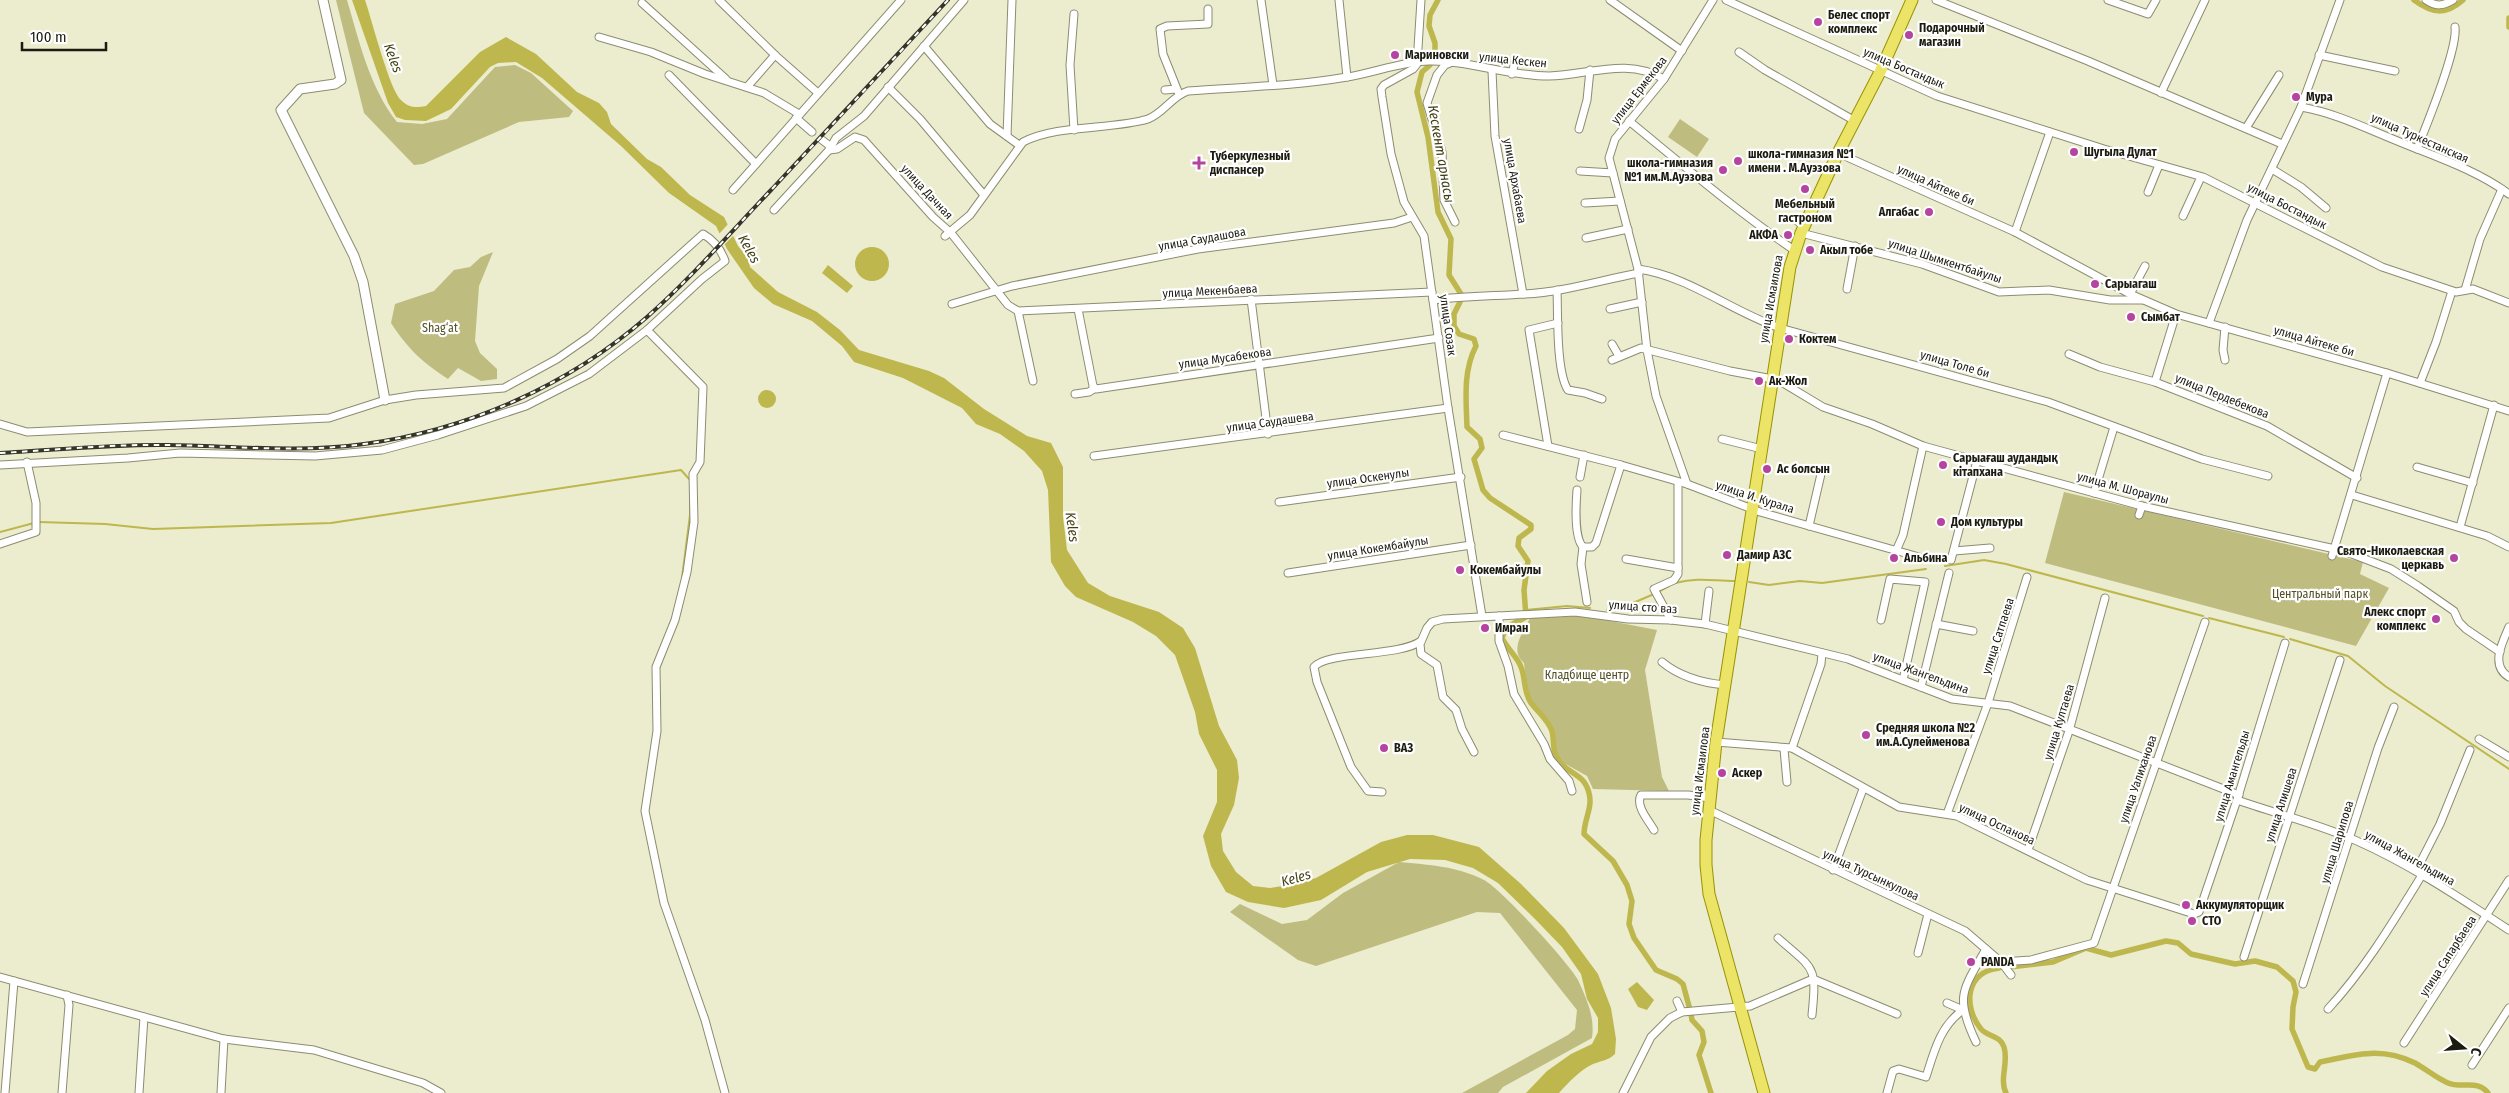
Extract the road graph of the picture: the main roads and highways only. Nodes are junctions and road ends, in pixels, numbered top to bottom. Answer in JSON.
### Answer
{"nodes":[{"id":1,"x":1912,"y":0,"type":"edge"},
{"id":2,"x":1764,"y":1093,"type":"edge"}],
"edges":[{"from":1,"to":2,"type":"main road","name":"улица Исмаилова"}]}
